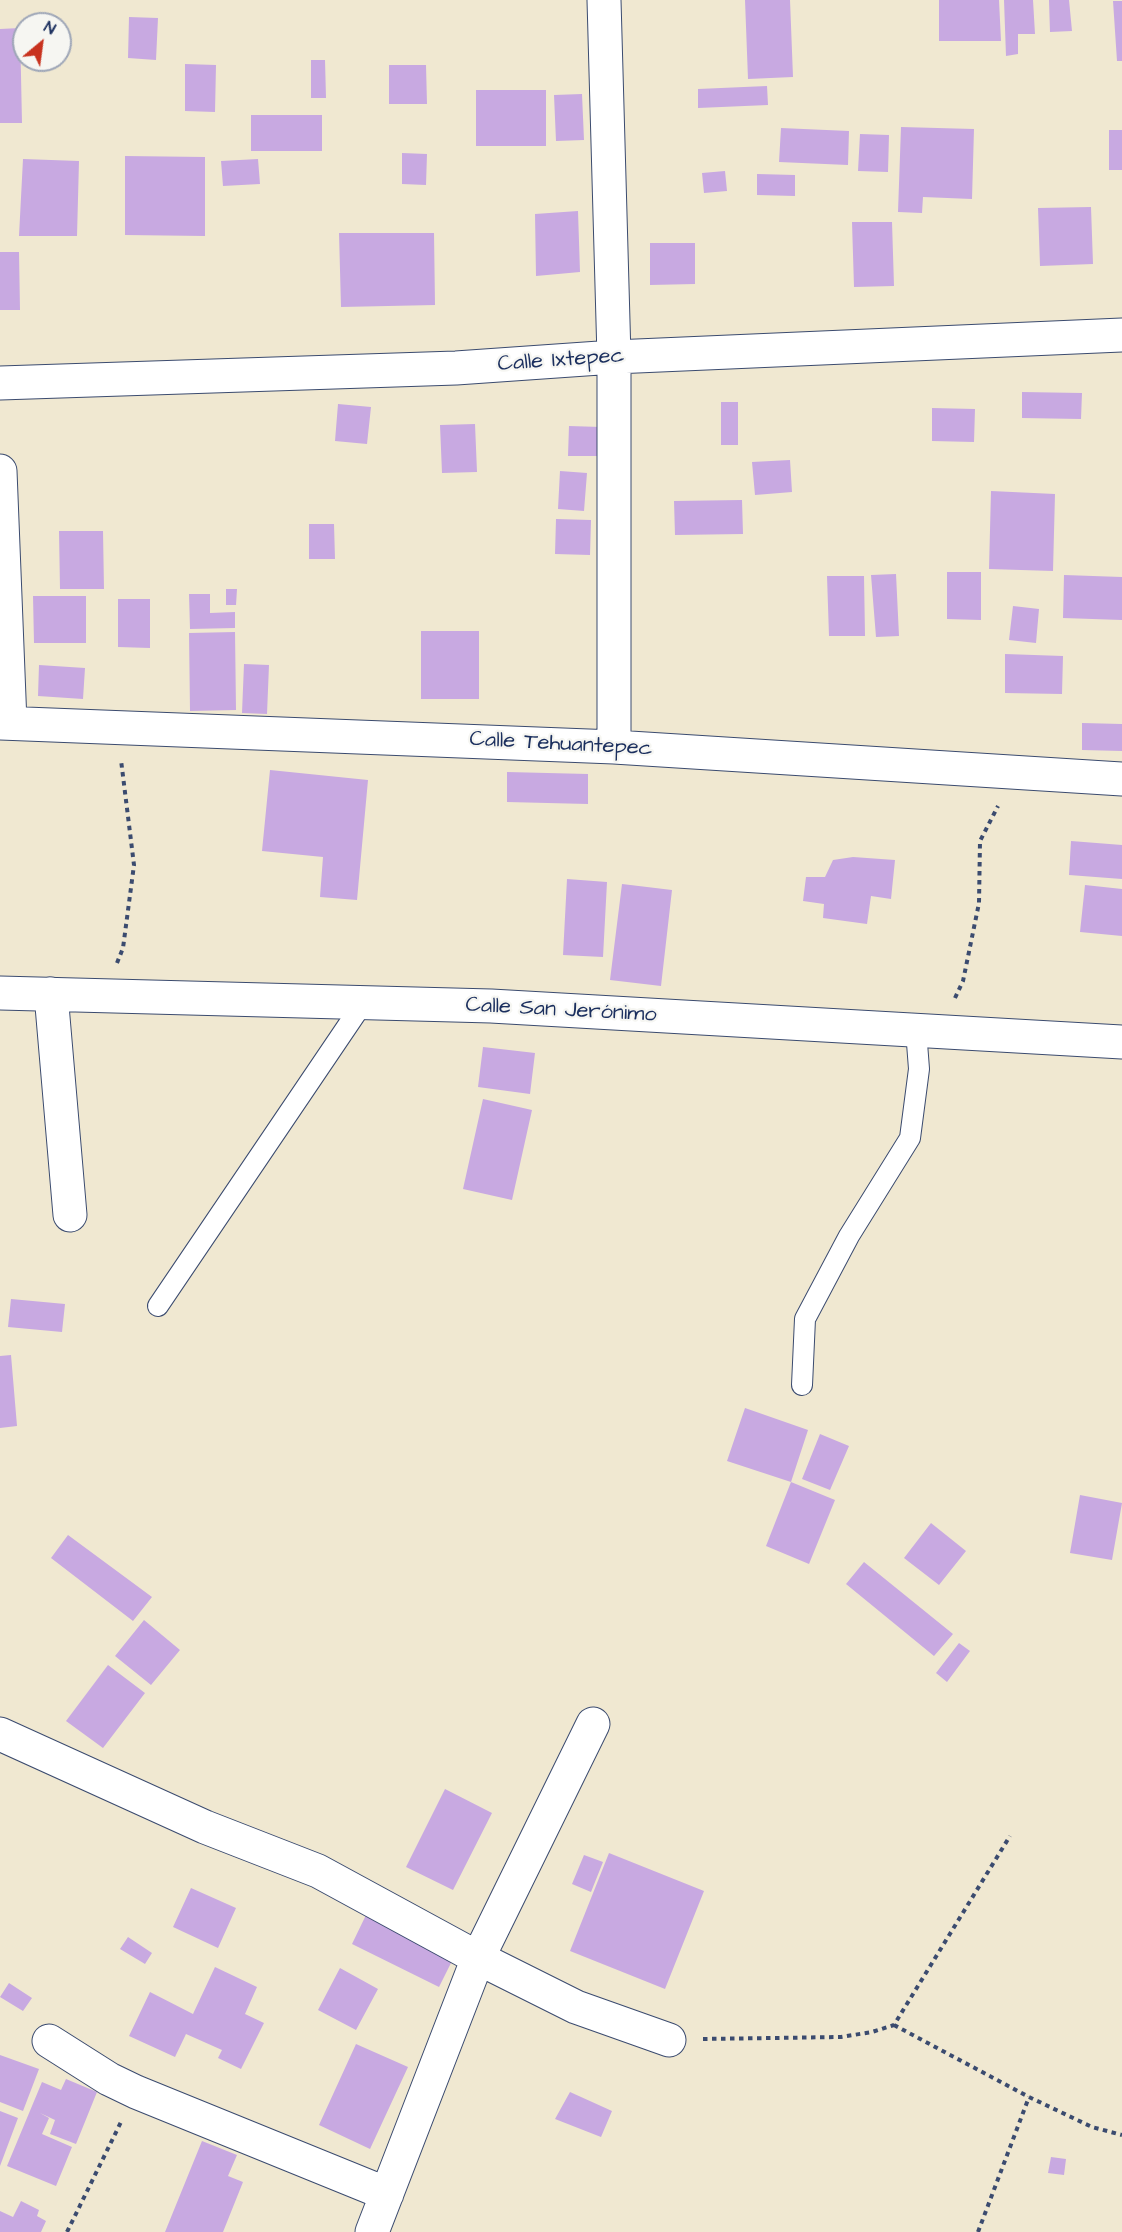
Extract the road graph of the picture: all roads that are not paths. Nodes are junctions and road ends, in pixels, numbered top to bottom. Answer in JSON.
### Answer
{"nodes":[{"id":1,"x":604,"y":0,"type":"edge"},
{"id":2,"x":1122,"y":335,"type":"edge"},
{"id":3,"x":614,"y":357,"type":"junction"},
{"id":4,"x":0,"y":383,"type":"edge"},
{"id":5,"x":0,"y":471,"type":"edge"},
{"id":6,"x":5,"y":723,"type":"edge"},
{"id":7,"x":614,"y":747,"type":"junction"},
{"id":8,"x":1122,"y":779,"type":"edge"},
{"id":9,"x":0,"y":993,"type":"edge"},
{"id":10,"x":51,"y":994,"type":"junction"},
{"id":11,"x":363,"y":1003,"type":"junction"},
{"id":12,"x":927,"y":1031,"type":"junction"},
{"id":13,"x":1122,"y":1042,"type":"edge"},
{"id":14,"x":70,"y":1215,"type":"dead end"},
{"id":15,"x":158,"y":1306,"type":"dead end"},
{"id":16,"x":802,"y":1385,"type":"dead end"},
{"id":17,"x":593,"y":1724,"type":"dead end"},
{"id":18,"x":0,"y":1734,"type":"edge"},
{"id":19,"x":478,"y":1958,"type":"junction"},
{"id":20,"x":669,"y":2040,"type":"road end"},
{"id":21,"x":49,"y":2041,"type":"dead end"},
{"id":22,"x":387,"y":2194,"type":"junction"},
{"id":23,"x":372,"y":2232,"type":"edge"}],
"edges":[{"from":1,"to":3,"type":"street"},
{"from":2,"to":3,"type":"street","name":"Calle Ixtepec"},
{"from":3,"to":4,"type":"street","name":"Calle Ixtepec"},
{"from":3,"to":7,"type":"street"},
{"from":5,"to":6,"type":"street"},
{"from":6,"to":7,"type":"street","name":"Calle Tehuantepec"},
{"from":7,"to":8,"type":"street","name":"Calle Tehuantepec"},
{"from":9,"to":10,"type":"street","name":"Calle San Jerónimo"},
{"from":10,"to":11,"type":"street","name":"Calle San Jerónimo"},
{"from":10,"to":14,"type":"street"},
{"from":11,"to":12,"type":"street","name":"Calle San Jerónimo"},
{"from":11,"to":15,"type":"lane"},
{"from":12,"to":13,"type":"street","name":"Calle San Jerónimo"},
{"from":12,"to":16,"type":"lane"},
{"from":17,"to":19,"type":"street"},
{"from":18,"to":19,"type":"street"},
{"from":19,"to":20,"type":"street"},
{"from":19,"to":22,"type":"street"},
{"from":21,"to":22,"type":"street"},
{"from":22,"to":23,"type":"street"}]}
